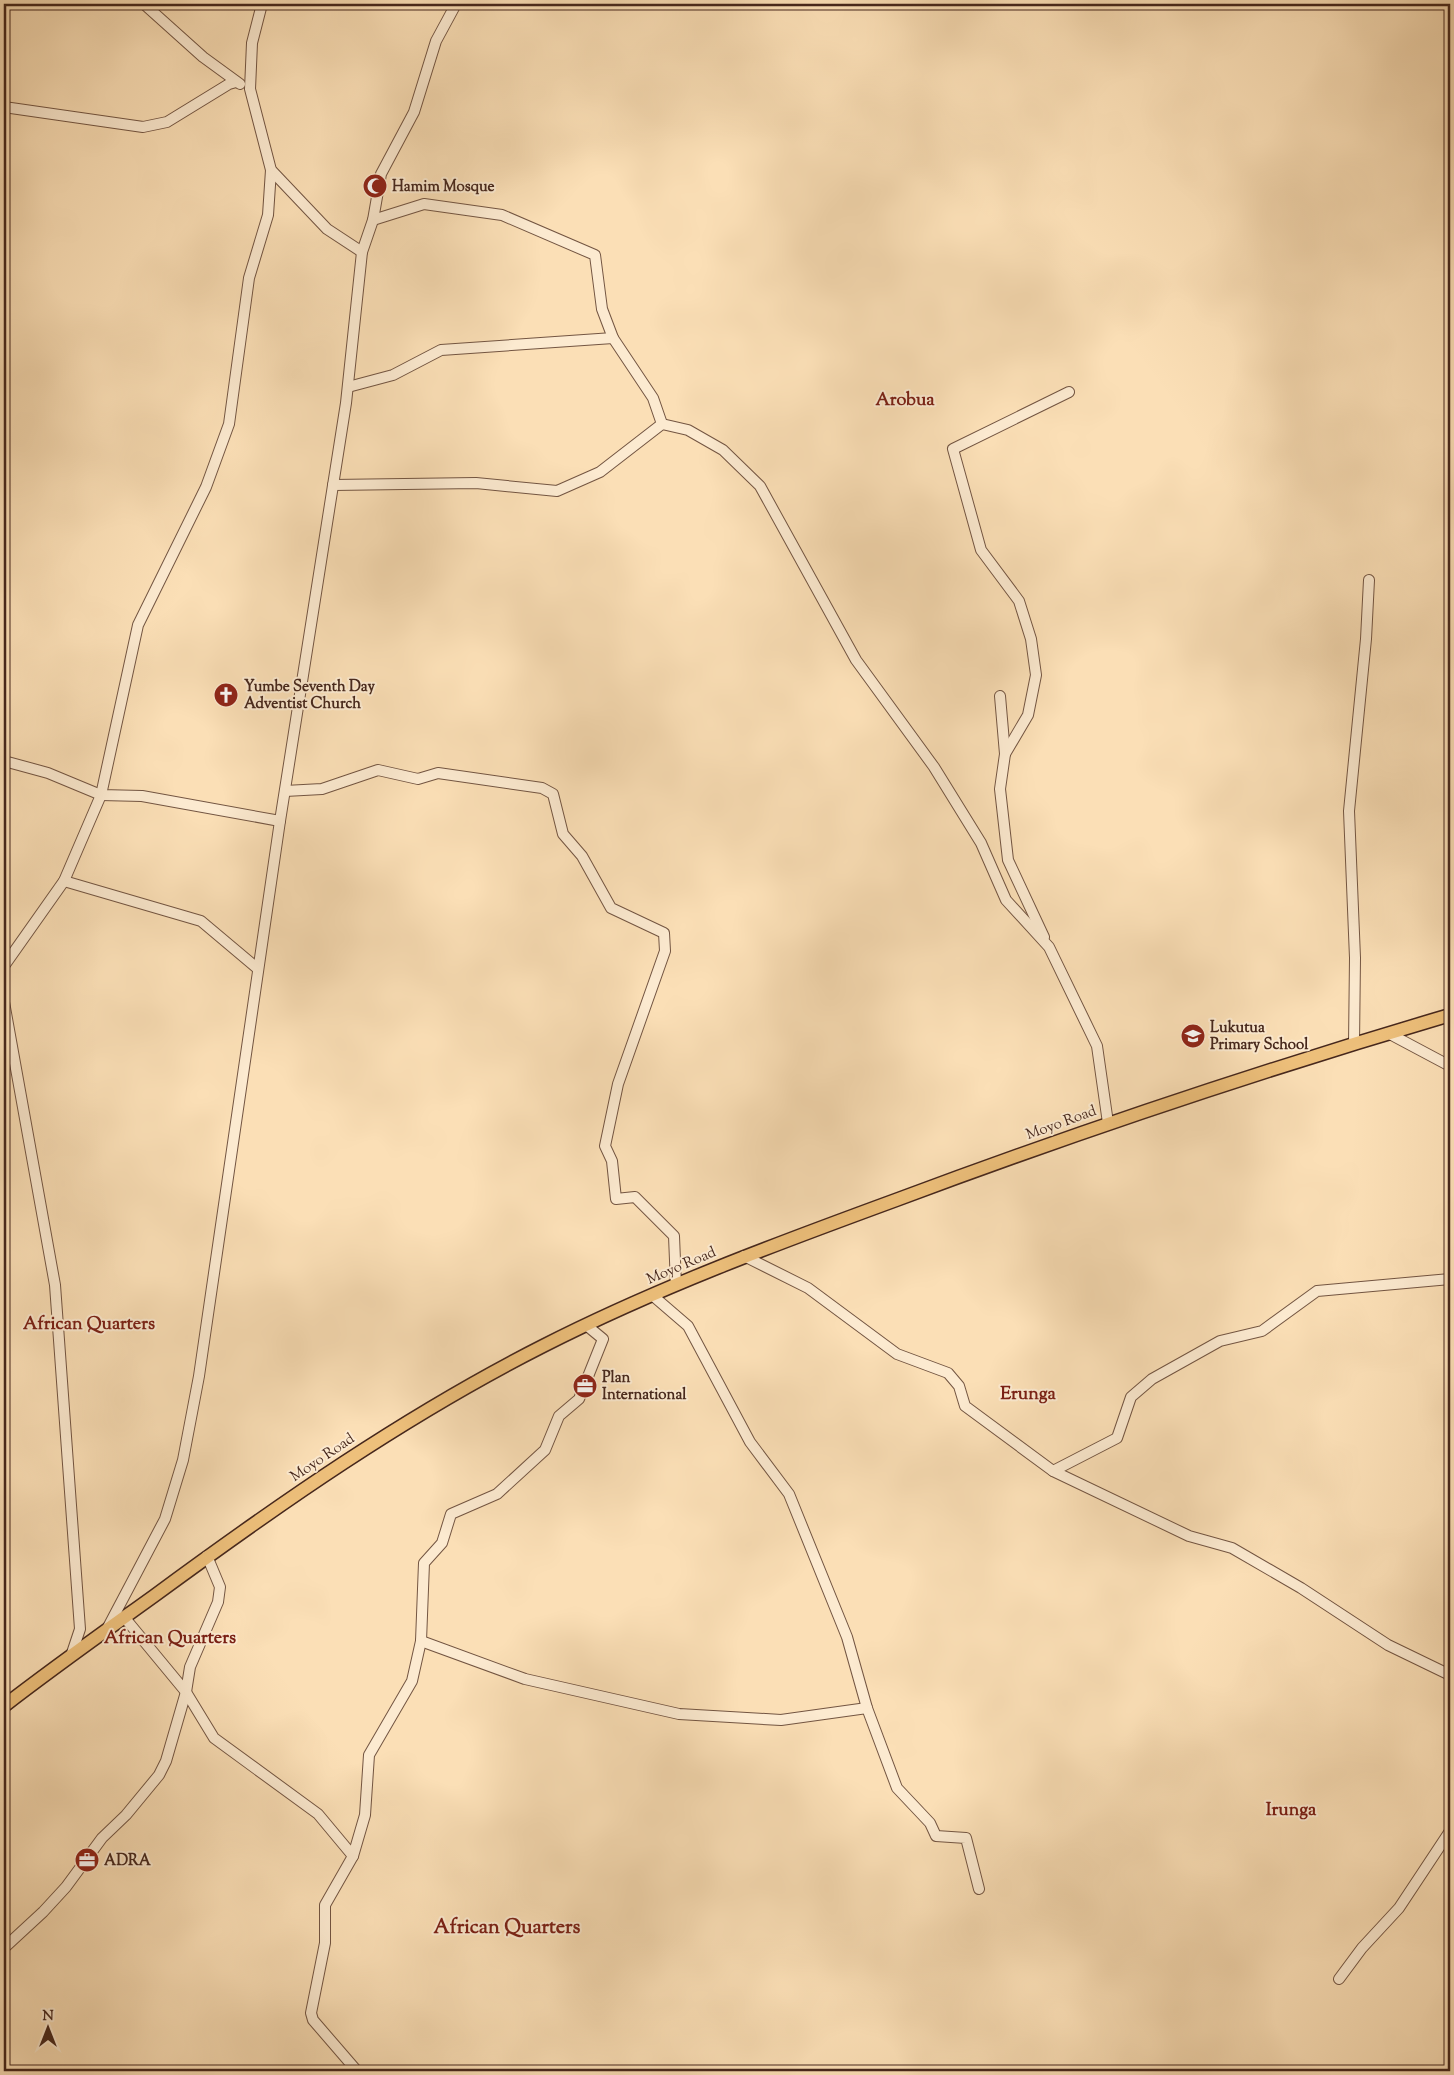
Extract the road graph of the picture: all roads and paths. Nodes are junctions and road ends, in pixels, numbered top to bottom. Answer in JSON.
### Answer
{"nodes":[{"id":1,"x":144,"y":4,"type":"edge"},
{"id":2,"x":262,"y":4,"type":"edge"},
{"id":3,"x":456,"y":4,"type":"edge"},
{"id":4,"x":236,"y":82,"type":"junction"},
{"id":5,"x":250,"y":89,"type":"junction"},
{"id":6,"x":4,"y":107,"type":"edge"},
{"id":7,"x":271,"y":170,"type":"junction"},
{"id":8,"x":373,"y":220,"type":"junction"},
{"id":9,"x":362,"y":252,"type":"junction"},
{"id":10,"x":613,"y":338,"type":"junction"},
{"id":11,"x":348,"y":386,"type":"junction"},
{"id":12,"x":1069,"y":392,"type":"dead end"},
{"id":13,"x":662,"y":424,"type":"junction"},
{"id":14,"x":333,"y":485,"type":"junction"},
{"id":15,"x":1369,"y":580,"type":"dead end"},
{"id":16,"x":1000,"y":696,"type":"dead end"},
{"id":17,"x":1005,"y":754,"type":"junction"},
{"id":18,"x":4,"y":762,"type":"edge"},
{"id":19,"x":285,"y":791,"type":"junction"},
{"id":20,"x":101,"y":795,"type":"junction"},
{"id":21,"x":280,"y":821,"type":"junction"},
{"id":22,"x":64,"y":881,"type":"junction"},
{"id":23,"x":1049,"y":947,"type":"junction"},
{"id":24,"x":4,"y":966,"type":"edge"},
{"id":25,"x":258,"y":969,"type":"junction"},
{"id":26,"x":4,"y":1002,"type":"edge"},
{"id":27,"x":1450,"y":1014,"type":"edge"},
{"id":28,"x":1388,"y":1033,"type":"junction"},
{"id":29,"x":1354,"y":1044,"type":"junction"},
{"id":30,"x":1450,"y":1066,"type":"edge"},
{"id":31,"x":1108,"y":1123,"type":"junction"},
{"id":32,"x":744,"y":1256,"type":"junction"},
{"id":33,"x":1450,"y":1279,"type":"edge"},
{"id":34,"x":676,"y":1285,"type":"junction"},
{"id":35,"x":652,"y":1295,"type":"junction"},
{"id":36,"x":586,"y":1325,"type":"junction"},
{"id":37,"x":1053,"y":1471,"type":"junction"},
{"id":38,"x":207,"y":1556,"type":"junction"},
{"id":39,"x":124,"y":1618,"type":"junction"},
{"id":40,"x":107,"y":1630,"type":"junction"},
{"id":41,"x":421,"y":1641,"type":"junction"},
{"id":42,"x":72,"y":1654,"type":"junction"},
{"id":43,"x":1450,"y":1675,"type":"edge"},
{"id":44,"x":186,"y":1692,"type":"junction"},
{"id":45,"x":4,"y":1706,"type":"edge"},
{"id":46,"x":867,"y":1708,"type":"junction"},
{"id":47,"x":1450,"y":1831,"type":"edge"},
{"id":48,"x":353,"y":1856,"type":"junction"},
{"id":49,"x":979,"y":1889,"type":"dead end"},
{"id":50,"x":4,"y":1948,"type":"edge"},
{"id":51,"x":1339,"y":1979,"type":"dead end"},
{"id":52,"x":357,"y":2071,"type":"edge"}],
"edges":[{"from":1,"to":4,"type":"street"},
{"from":2,"to":5,"type":"street"},
{"from":3,"to":8,"type":"street"},
{"from":4,"to":5,"type":"street"},
{"from":4,"to":6,"type":"street"},
{"from":5,"to":7,"type":"street"},
{"from":7,"to":9,"type":"street"},
{"from":7,"to":20,"type":"street"},
{"from":8,"to":9,"type":"street"},
{"from":8,"to":10,"type":"street"},
{"from":9,"to":11,"type":"street"},
{"from":10,"to":11,"type":"street"},
{"from":10,"to":13,"type":"street"},
{"from":11,"to":14,"type":"street"},
{"from":12,"to":17,"type":"street"},
{"from":13,"to":14,"type":"street"},
{"from":13,"to":23,"type":"street"},
{"from":14,"to":19,"type":"street"},
{"from":15,"to":29,"type":"street"},
{"from":16,"to":17,"type":"street"},
{"from":17,"to":23,"type":"street"},
{"from":18,"to":20,"type":"street"},
{"from":19,"to":21,"type":"street"},
{"from":19,"to":34,"type":"street"},
{"from":20,"to":21,"type":"street"},
{"from":20,"to":22,"type":"street"},
{"from":21,"to":25,"type":"street"},
{"from":22,"to":24,"type":"street"},
{"from":22,"to":25,"type":"street"},
{"from":23,"to":31,"type":"street"},
{"from":25,"to":40,"type":"street"},
{"from":26,"to":42,"type":"street"},
{"from":27,"to":28,"type":"main road","name":"Moyo Road"},
{"from":28,"to":29,"type":"main road","name":"Moyo Road"},
{"from":28,"to":30,"type":"street"},
{"from":29,"to":31,"type":"main road","name":"Moyo Road"},
{"from":31,"to":32,"type":"main road","name":"Moyo Road"},
{"from":32,"to":34,"type":"main road","name":"Moyo Road"},
{"from":32,"to":37,"type":"street"},
{"from":33,"to":37,"type":"street"},
{"from":34,"to":35,"type":"main road","name":"Moyo Road"},
{"from":35,"to":36,"type":"main road","name":"Moyo Road"},
{"from":35,"to":46,"type":"street"},
{"from":36,"to":38,"type":"main road","name":"Moyo Road"},
{"from":36,"to":41,"type":"street"},
{"from":37,"to":43,"type":"street"},
{"from":38,"to":39,"type":"main road","name":"Moyo Road"},
{"from":38,"to":44,"type":"street"},
{"from":39,"to":40,"type":"main road","name":"Moyo Road"},
{"from":39,"to":44,"type":"street"},
{"from":40,"to":42,"type":"main road","name":"Moyo Road"},
{"from":41,"to":46,"type":"street"},
{"from":41,"to":48,"type":"street"},
{"from":42,"to":45,"type":"main road","name":"Moyo Road"},
{"from":44,"to":48,"type":"street"},
{"from":44,"to":50,"type":"street"},
{"from":46,"to":49,"type":"street"},
{"from":47,"to":51,"type":"street"},
{"from":48,"to":52,"type":"street"}]}
